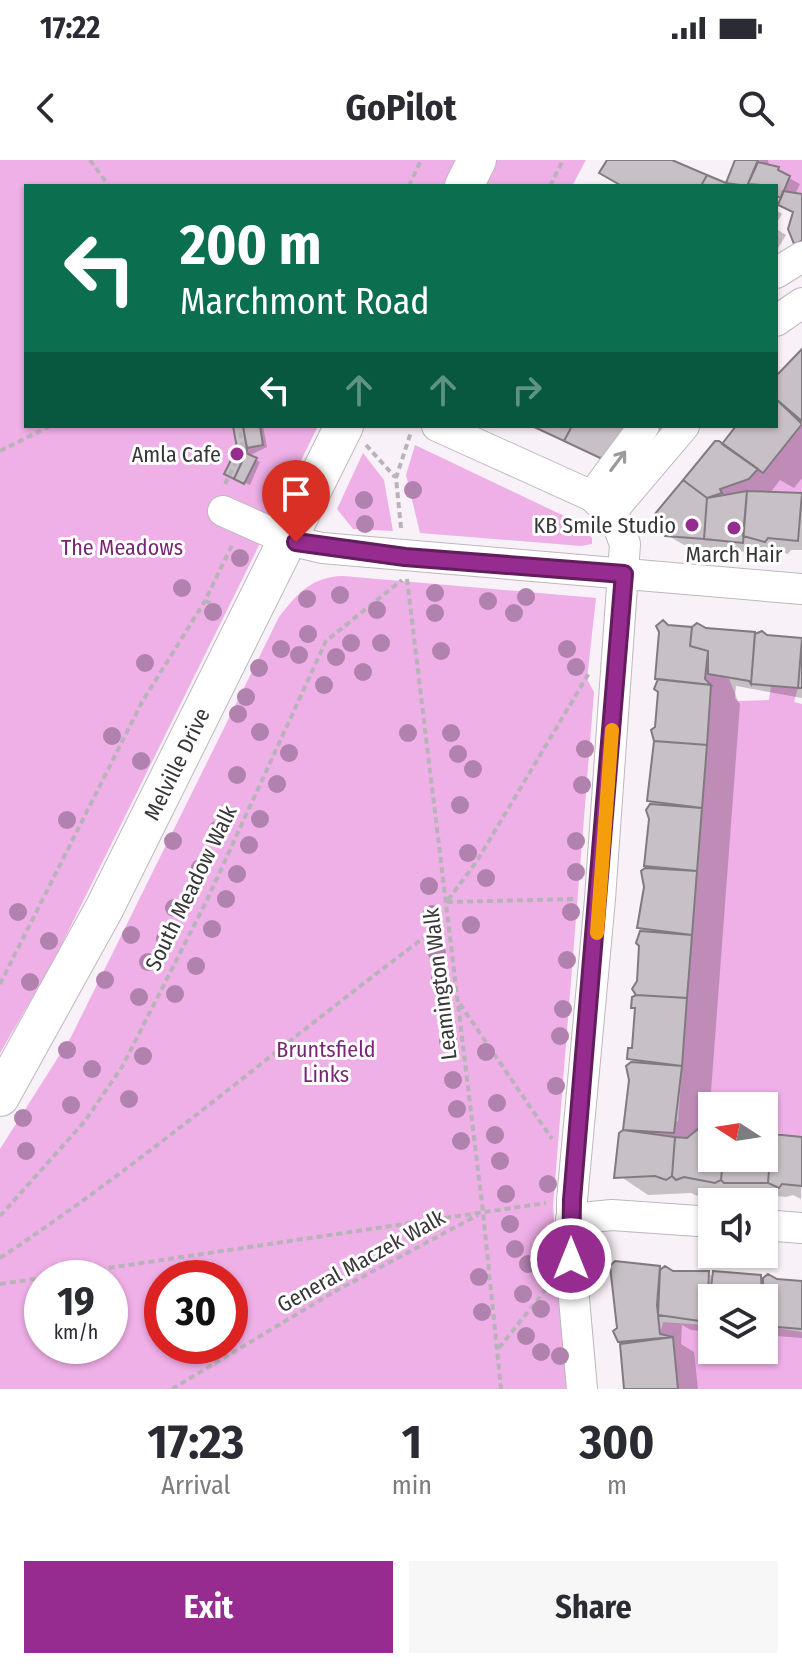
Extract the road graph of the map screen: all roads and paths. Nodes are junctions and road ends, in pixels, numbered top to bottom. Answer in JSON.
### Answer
{"nodes":[{"id":1,"x":90,"y":160,"type":"edge"},
{"id":2,"x":421,"y":160,"type":"edge"},
{"id":3,"x":477,"y":160,"type":"edge"},
{"id":4,"x":563,"y":160,"type":"edge"},
{"id":5,"x":108,"y":184,"type":"edge"},
{"id":6,"x":410,"y":184,"type":"edge"},
{"id":7,"x":465,"y":184,"type":"edge"},
{"id":8,"x":551,"y":184,"type":"edge"},
{"id":9,"x":802,"y":257,"type":"edge"},
{"id":10,"x":778,"y":272,"type":"edge"},
{"id":11,"x":802,"y":303,"type":"edge"},
{"id":12,"x":778,"y":320,"type":"edge"},
{"id":13,"x":46,"y":428,"type":"edge"},
{"id":14,"x":239,"y":428,"type":"edge"},
{"id":15,"x":413,"y":428,"type":"edge"},
{"id":16,"x":441,"y":428,"type":"edge"},
{"id":17,"x":643,"y":428,"type":"edge"},
{"id":18,"x":682,"y":428,"type":"edge"},
{"id":19,"x":352,"y":434,"type":"edge"},
{"id":20,"x":0,"y":451,"type":"edge"},
{"id":21,"x":396,"y":478,"type":"junction"},
{"id":22,"x":601,"y":504,"type":"junction"},
{"id":23,"x":234,"y":515,"type":"junction"},
{"id":24,"x":403,"y":537,"type":"dead end"},
{"id":25,"x":288,"y":540,"type":"junction"},
{"id":26,"x":624,"y":574,"type":"junction"},
{"id":27,"x":407,"y":576,"type":"joint"},
{"id":28,"x":802,"y":589,"type":"edge"},
{"id":29,"x":594,"y":664,"type":"dead end"},
{"id":30,"x":600,"y":899,"type":"junction"},
{"id":31,"x":447,"y":902,"type":"junction"},
{"id":32,"x":448,"y":920,"type":"junction"},
{"id":33,"x":0,"y":984,"type":"edge"},
{"id":34,"x":458,"y":1001,"type":"junction"},
{"id":35,"x":0,"y":1097,"type":"edge"},
{"id":36,"x":573,"y":1198,"type":"junction"},
{"id":37,"x":483,"y":1212,"type":"junction"},
{"id":38,"x":0,"y":1216,"type":"edge"},
{"id":39,"x":698,"y":1221,"type":"edge"},
{"id":40,"x":778,"y":1226,"type":"edge"},
{"id":41,"x":802,"y":1228,"type":"edge"},
{"id":42,"x":0,"y":1258,"type":"edge"},
{"id":43,"x":571,"y":1259,"type":"junction"},
{"id":44,"x":0,"y":1284,"type":"edge"},
{"id":45,"x":497,"y":1350,"type":"junction"},
{"id":46,"x":172,"y":1389,"type":"edge"},
{"id":47,"x":501,"y":1389,"type":"edge"},
{"id":48,"x":582,"y":1389,"type":"edge"}],
"edges":[{"from":1,"to":5,"type":"path"},
{"from":2,"to":6,"type":"path"},
{"from":3,"to":7,"type":"main road"},
{"from":4,"to":8,"type":"path"},
{"from":9,"to":10,"type":"street"},
{"from":11,"to":12,"type":"street"},
{"from":13,"to":20,"type":"path"},
{"from":14,"to":23,"type":"path"},
{"from":15,"to":21,"type":"path"},
{"from":16,"to":22,"type":"street"},
{"from":22,"to":17,"type":"street","one_way":true},
{"from":18,"to":22,"type":"street"},
{"from":19,"to":21,"type":"path"},
{"from":19,"to":25,"type":"main road","name":"Melville Drive"},
{"from":21,"to":24,"type":"path"},
{"from":22,"to":26,"type":"street"},
{"from":23,"to":25,"type":"street"},
{"from":23,"to":33,"type":"path"},
{"from":25,"to":26,"type":"street"},
{"from":25,"to":35,"type":"main road","name":"Melville Drive"},
{"from":26,"to":28,"type":"street"},
{"from":26,"to":30,"type":"street"},
{"from":27,"to":31,"type":"path","name":"Leamington Walk"},
{"from":27,"to":38,"type":"path","name":"South Meadow Walk"},
{"from":29,"to":31,"type":"path"},
{"from":30,"to":31,"type":"path"},
{"from":30,"to":36,"type":"street"},
{"from":31,"to":32,"type":"path","name":"Leamington Walk"},
{"from":32,"to":34,"type":"path","name":"Leamington Walk"},
{"from":32,"to":42,"type":"path"},
{"from":34,"to":36,"type":"path"},
{"from":34,"to":37,"type":"path","name":"Leamington Walk"},
{"from":36,"to":37,"type":"path"},
{"from":36,"to":39,"type":"street"},
{"from":36,"to":43,"type":"street"},
{"from":37,"to":44,"type":"path"},
{"from":37,"to":45,"type":"path","name":"Leamington Walk"},
{"from":37,"to":46,"type":"path","name":"General Maczek Walk"},
{"from":40,"to":41,"type":"street"},
{"from":43,"to":45,"type":"path"},
{"from":43,"to":48,"type":"street"},
{"from":45,"to":47,"type":"path","name":"Leamington Walk"}]}
